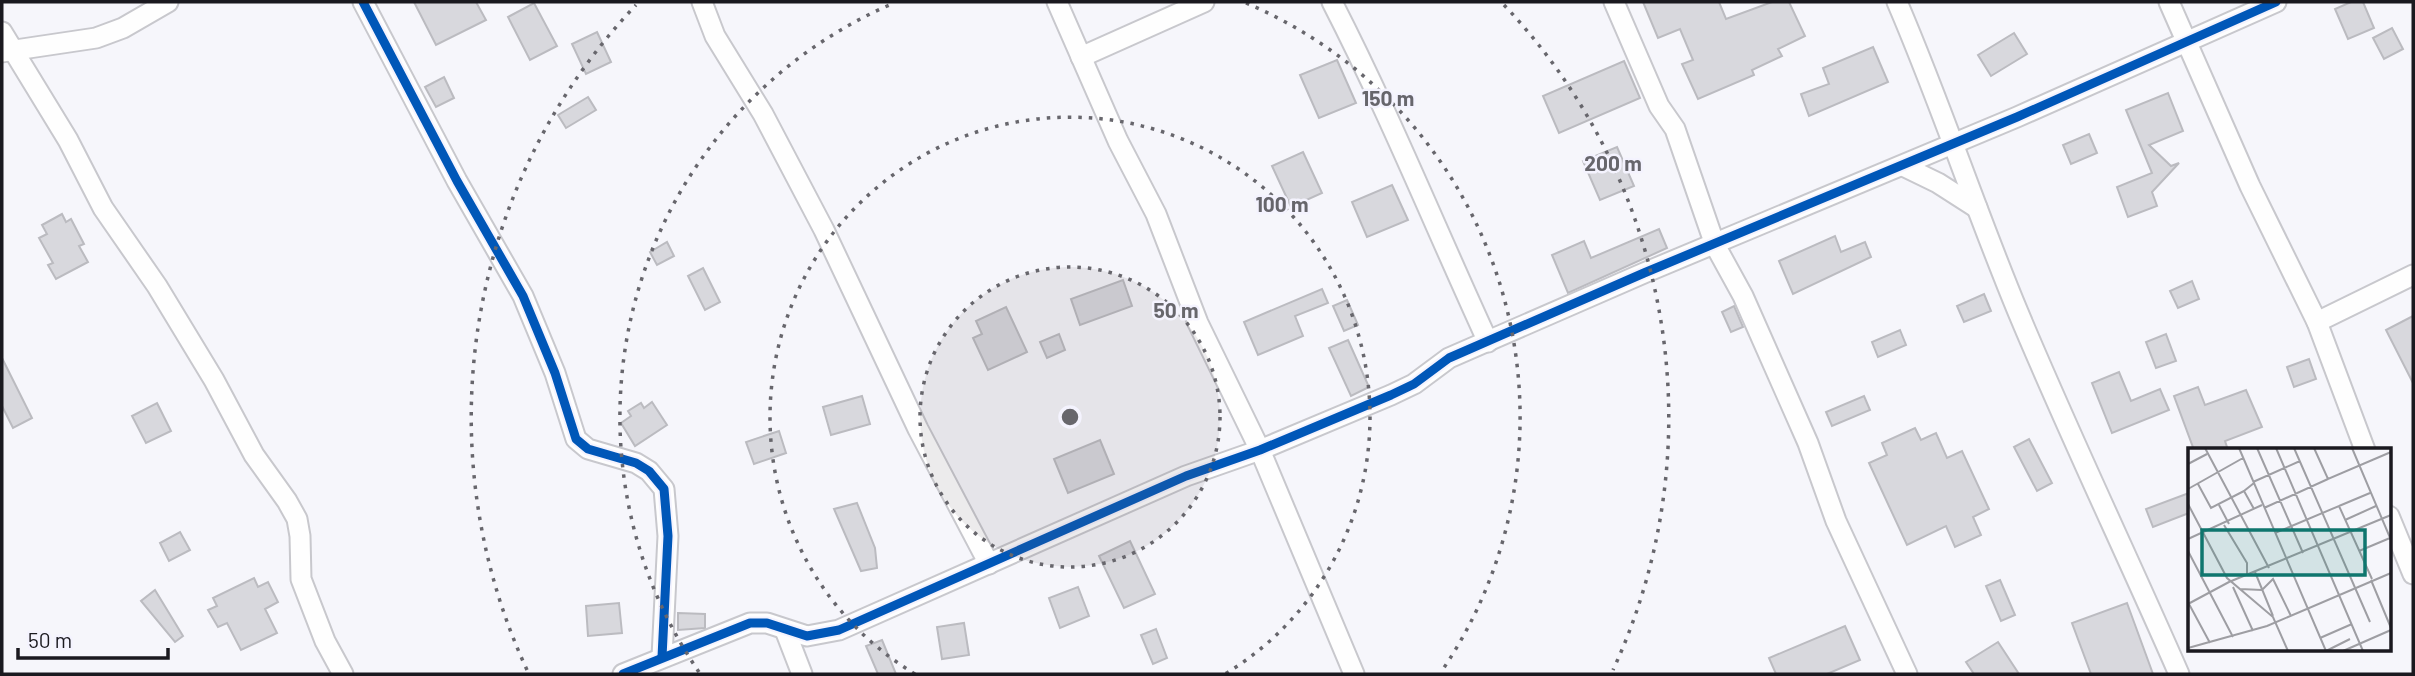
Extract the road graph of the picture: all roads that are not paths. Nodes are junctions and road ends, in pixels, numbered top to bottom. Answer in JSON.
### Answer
{"nodes":[{"id":1,"x":168,"y":2,"type":"edge"},
{"id":2,"x":363,"y":2,"type":"edge"},
{"id":3,"x":702,"y":2,"type":"edge"},
{"id":4,"x":1057,"y":2,"type":"edge"},
{"id":5,"x":1204,"y":2,"type":"edge"},
{"id":6,"x":1332,"y":2,"type":"edge"},
{"id":7,"x":1614,"y":2,"type":"edge"},
{"id":8,"x":1897,"y":2,"type":"edge"},
{"id":9,"x":2169,"y":2,"type":"edge"},
{"id":10,"x":2276,"y":2,"type":"edge"},
{"id":11,"x":2186,"y":41,"type":"junction"},
{"id":12,"x":5,"y":45,"type":"edge"},
{"id":13,"x":1080,"y":57,"type":"junction"},
{"id":14,"x":1956,"y":143,"type":"junction"},
{"id":15,"x":1903,"y":166,"type":"junction"},
{"id":16,"x":1977,"y":208,"type":"junction"},
{"id":17,"x":1715,"y":246,"type":"junction"},
{"id":18,"x":2413,"y":275,"type":"edge"},
{"id":19,"x":2317,"y":322,"type":"junction"},
{"id":20,"x":1488,"y":342,"type":"junction"},
{"id":21,"x":2364,"y":448,"type":"edge"},
{"id":22,"x":1260,"y":450,"type":"junction"},
{"id":23,"x":2390,"y":518,"type":"edge"},
{"id":24,"x":989,"y":565,"type":"junction"},
{"id":25,"x":2413,"y":574,"type":"edge"},
{"id":26,"x":785,"y":630,"type":"junction"},
{"id":27,"x":662,"y":657,"type":"junction"},
{"id":28,"x":343,"y":674,"type":"edge"},
{"id":29,"x":623,"y":674,"type":"edge"},
{"id":30,"x":802,"y":674,"type":"edge"},
{"id":31,"x":1354,"y":674,"type":"edge"},
{"id":32,"x":1908,"y":674,"type":"edge"},
{"id":33,"x":2179,"y":674,"type":"edge"}],
"edges":[{"from":1,"to":12,"type":"street"},
{"from":2,"to":27,"type":"street"},
{"from":3,"to":24,"type":"street"},
{"from":4,"to":13,"type":"street"},
{"from":5,"to":13,"type":"street"},
{"from":6,"to":20,"type":"street"},
{"from":7,"to":17,"type":"street"},
{"from":8,"to":14,"type":"street"},
{"from":9,"to":11,"type":"street"},
{"from":10,"to":11,"type":"street"},
{"from":11,"to":14,"type":"street"},
{"from":11,"to":19,"type":"street"},
{"from":12,"to":28,"type":"street"},
{"from":13,"to":22,"type":"street"},
{"from":14,"to":15,"type":"street"},
{"from":14,"to":16,"type":"street"},
{"from":15,"to":16,"type":"street"},
{"from":15,"to":17,"type":"street"},
{"from":16,"to":33,"type":"street"},
{"from":17,"to":20,"type":"street"},
{"from":17,"to":32,"type":"street"},
{"from":18,"to":19,"type":"street"},
{"from":19,"to":21,"type":"street"},
{"from":20,"to":22,"type":"street"},
{"from":22,"to":24,"type":"street"},
{"from":22,"to":31,"type":"street"},
{"from":23,"to":25,"type":"street"},
{"from":24,"to":26,"type":"street"},
{"from":26,"to":27,"type":"street"},
{"from":26,"to":30,"type":"street"},
{"from":27,"to":29,"type":"street"}]}
